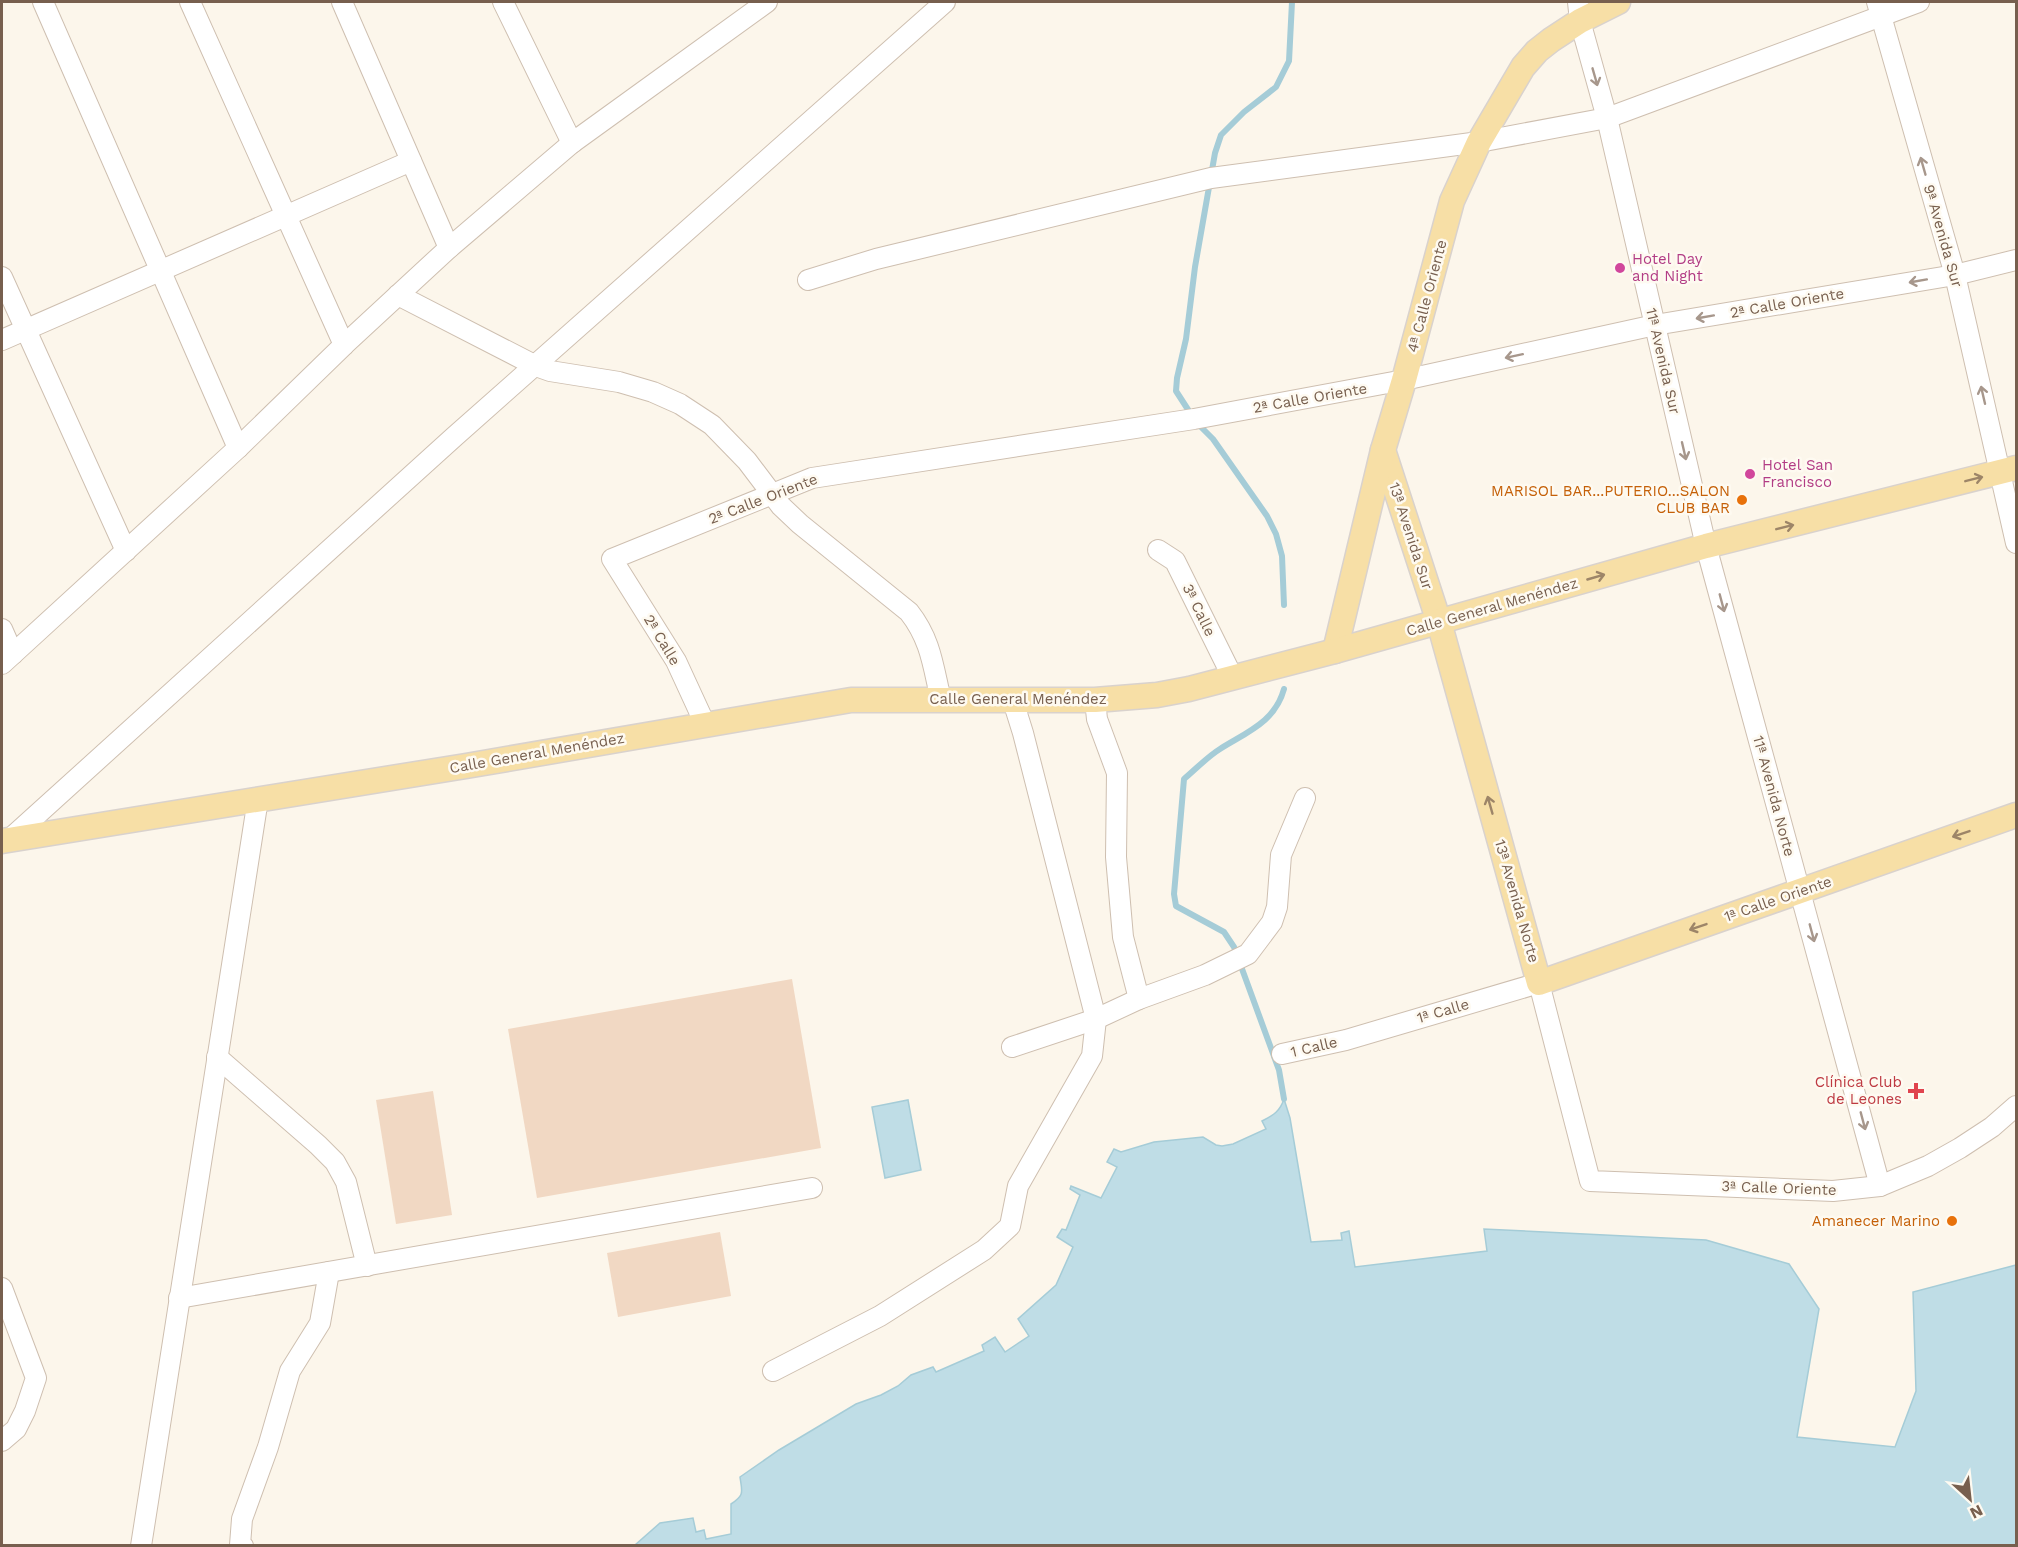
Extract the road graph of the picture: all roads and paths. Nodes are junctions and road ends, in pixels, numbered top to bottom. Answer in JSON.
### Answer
{"nodes":[{"id":1,"x":43,"y":2,"type":"edge"},
{"id":2,"x":190,"y":2,"type":"edge"},
{"id":3,"x":342,"y":2,"type":"edge"},
{"id":4,"x":503,"y":2,"type":"edge"},
{"id":5,"x":767,"y":2,"type":"edge"},
{"id":6,"x":945,"y":2,"type":"edge"},
{"id":7,"x":1618,"y":2,"type":"edge"},
{"id":8,"x":1919,"y":2,"type":"edge"},
{"id":9,"x":1878,"y":9,"type":"edge"},
{"id":10,"x":1579,"y":11,"type":"edge"},
{"id":11,"x":1607,"y":118,"type":"junction"},
{"id":12,"x":1479,"y":142,"type":"junction"},
{"id":13,"x":572,"y":143,"type":"junction"},
{"id":14,"x":411,"y":161,"type":"junction"},
{"id":15,"x":286,"y":216,"type":"junction"},
{"id":16,"x":449,"y":248,"type":"junction"},
{"id":17,"x":2016,"y":260,"type":"edge"},
{"id":18,"x":160,"y":271,"type":"junction"},
{"id":19,"x":1954,"y":275,"type":"junction"},
{"id":20,"x":2,"y":277,"type":"edge"},
{"id":21,"x":808,"y":280,"type":"dead end"},
{"id":22,"x":398,"y":295,"type":"junction"},
{"id":23,"x":1655,"y":325,"type":"junction"},
{"id":24,"x":25,"y":329,"type":"junction"},
{"id":25,"x":2,"y":340,"type":"edge"},
{"id":26,"x":344,"y":345,"type":"junction"},
{"id":27,"x":536,"y":366,"type":"junction"},
{"id":28,"x":1404,"y":380,"type":"junction"},
{"id":29,"x":238,"y":448,"type":"junction"},
{"id":30,"x":1383,"y":450,"type":"junction"},
{"id":31,"x":2009,"y":470,"type":"edge"},
{"id":32,"x":772,"y":494,"type":"junction"},
{"id":33,"x":2016,"y":543,"type":"edge"},
{"id":34,"x":1706,"y":546,"type":"junction"},
{"id":35,"x":1158,"y":550,"type":"dead end"},
{"id":36,"x":126,"y":551,"type":"junction"},
{"id":37,"x":612,"y":559,"type":"joint"},
{"id":38,"x":1439,"y":622,"type":"junction"},
{"id":39,"x":2,"y":629,"type":"edge"},
{"id":40,"x":1335,"y":651,"type":"junction"},
{"id":41,"x":7,"y":659,"type":"edge"},
{"id":42,"x":1233,"y":678,"type":"junction"},
{"id":43,"x":941,"y":700,"type":"junction"},
{"id":44,"x":1013,"y":700,"type":"junction"},
{"id":45,"x":1095,"y":700,"type":"junction"},
{"id":46,"x":705,"y":724,"type":"junction"},
{"id":47,"x":1305,"y":798,"type":"dead end"},
{"id":48,"x":258,"y":799,"type":"junction"},
{"id":49,"x":2016,"y":815,"type":"edge"},
{"id":50,"x":6,"y":840,"type":"edge"},
{"id":51,"x":1800,"y":891,"type":"junction"},
{"id":52,"x":1539,"y":983,"type":"junction"},
{"id":53,"x":1139,"y":999,"type":"junction"},
{"id":54,"x":1096,"y":1019,"type":"junction"},
{"id":55,"x":1346,"y":1040,"type":"joint"},
{"id":56,"x":1012,"y":1047,"type":"dead end"},
{"id":57,"x":1282,"y":1054,"type":"dead end"},
{"id":58,"x":217,"y":1057,"type":"junction"},
{"id":59,"x":2016,"y":1106,"type":"edge"},
{"id":60,"x":1590,"y":1181,"type":"joint"},
{"id":61,"x":1880,"y":1186,"type":"junction"},
{"id":62,"x":812,"y":1188,"type":"dead end"},
{"id":63,"x":367,"y":1266,"type":"junction"},
{"id":64,"x":329,"y":1272,"type":"junction"},
{"id":65,"x":2,"y":1288,"type":"edge"},
{"id":66,"x":179,"y":1298,"type":"junction"},
{"id":67,"x":773,"y":1371,"type":"dead end"},
{"id":68,"x":2,"y":1441,"type":"edge"},
{"id":69,"x":141,"y":1545,"type":"edge"},
{"id":70,"x":243,"y":1545,"type":"edge"}],
"edges":[{"from":1,"to":18,"type":"street"},
{"from":2,"to":15,"type":"street"},
{"from":3,"to":14,"type":"street"},
{"from":4,"to":13,"type":"street"},
{"from":5,"to":13,"type":"street"},
{"from":6,"to":27,"type":"street"},
{"from":7,"to":10,"type":"main road","name":"4ª Calle Oriente"},
{"from":8,"to":9,"type":"street"},
{"from":9,"to":11,"type":"street"},
{"from":19,"to":9,"type":"street","name":"9ª Avenida Sur","one_way":true},
{"from":10,"to":11,"type":"street","name":"11ª Avenida Sur","one_way":true},
{"from":10,"to":12,"type":"main road","name":"4ª Calle Oriente"},
{"from":11,"to":12,"type":"street"},
{"from":11,"to":23,"type":"street","name":"11ª Avenida Sur"},
{"from":12,"to":21,"type":"street"},
{"from":12,"to":28,"type":"main road","name":"4ª Calle Oriente"},
{"from":13,"to":16,"type":"street"},
{"from":14,"to":15,"type":"street"},
{"from":14,"to":16,"type":"street"},
{"from":15,"to":18,"type":"street"},
{"from":15,"to":26,"type":"street"},
{"from":16,"to":22,"type":"street"},
{"from":17,"to":19,"type":"street","name":"2ª Calle Oriente"},
{"from":18,"to":24,"type":"street"},
{"from":18,"to":29,"type":"street"},
{"from":19,"to":23,"type":"street","name":"2ª Calle Oriente","one_way":true},
{"from":31,"to":19,"type":"street","name":"9ª Avenida Sur","one_way":true},
{"from":20,"to":24,"type":"street"},
{"from":22,"to":26,"type":"street"},
{"from":22,"to":27,"type":"street"},
{"from":23,"to":28,"type":"street","name":"2ª Calle Oriente","one_way":true},
{"from":23,"to":34,"type":"street","name":"11ª Avenida Sur","one_way":true},
{"from":24,"to":25,"type":"street"},
{"from":24,"to":36,"type":"street"},
{"from":26,"to":29,"type":"street"},
{"from":27,"to":32,"type":"street"},
{"from":27,"to":50,"type":"street"},
{"from":28,"to":30,"type":"main road","name":"4ª Calle Oriente"},
{"from":28,"to":32,"type":"street","name":"2ª Calle Oriente"},
{"from":29,"to":36,"type":"street"},
{"from":30,"to":38,"type":"main road","name":"13ª Avenida Sur"},
{"from":30,"to":40,"type":"main road","name":"4ª Calle Oriente"},
{"from":31,"to":33,"type":"street","name":"9ª Avenida Sur"},
{"from":34,"to":31,"type":"main road","name":"Calle General Menéndez","one_way":true},
{"from":32,"to":37,"type":"street","name":"2ª Calle Oriente"},
{"from":32,"to":43,"type":"street"},
{"from":38,"to":34,"type":"main road","name":"Calle General Menéndez","one_way":true},
{"from":34,"to":51,"type":"street","name":"11ª Avenida Norte","one_way":true},
{"from":35,"to":42,"type":"street","name":"3ª Calle"},
{"from":36,"to":41,"type":"street"},
{"from":37,"to":46,"type":"street","name":"2ª Calle"},
{"from":38,"to":40,"type":"main road","name":"Calle General Menéndez"},
{"from":52,"to":38,"type":"main road","name":"13ª Avenida Norte","one_way":true},
{"from":39,"to":41,"type":"street"},
{"from":40,"to":42,"type":"main road","name":"Calle General Menéndez"},
{"from":42,"to":45,"type":"main road","name":"Calle General Menéndez"},
{"from":43,"to":44,"type":"main road","name":"Calle General Menéndez"},
{"from":43,"to":46,"type":"main road","name":"Calle General Menéndez"},
{"from":44,"to":45,"type":"main road","name":"Calle General Menéndez"},
{"from":44,"to":54,"type":"street"},
{"from":45,"to":53,"type":"street"},
{"from":46,"to":48,"type":"main road","name":"Calle General Menéndez"},
{"from":47,"to":53,"type":"street"},
{"from":48,"to":50,"type":"main road","name":"Calle General Menéndez"},
{"from":48,"to":58,"type":"street"},
{"from":49,"to":51,"type":"main road","name":"1ª Calle Oriente","one_way":true},
{"from":51,"to":52,"type":"main road","name":"1ª Calle Oriente","one_way":true},
{"from":51,"to":61,"type":"street","name":"11ª Avenida Norte","one_way":true},
{"from":52,"to":55,"type":"street","name":"1ª Calle"},
{"from":52,"to":60,"type":"street","name":"13ª Avenida Norte"},
{"from":53,"to":54,"type":"street"},
{"from":54,"to":56,"type":"street"},
{"from":54,"to":67,"type":"street"},
{"from":55,"to":57,"type":"street","name":"1 Calle"},
{"from":58,"to":63,"type":"street"},
{"from":58,"to":66,"type":"street"},
{"from":59,"to":61,"type":"street","name":"3ª Calle Oriente"},
{"from":60,"to":61,"type":"street","name":"3ª Calle Oriente"},
{"from":62,"to":63,"type":"street"},
{"from":63,"to":64,"type":"street"},
{"from":64,"to":66,"type":"street"},
{"from":64,"to":70,"type":"street"},
{"from":65,"to":68,"type":"street"},
{"from":66,"to":69,"type":"street"}]}
